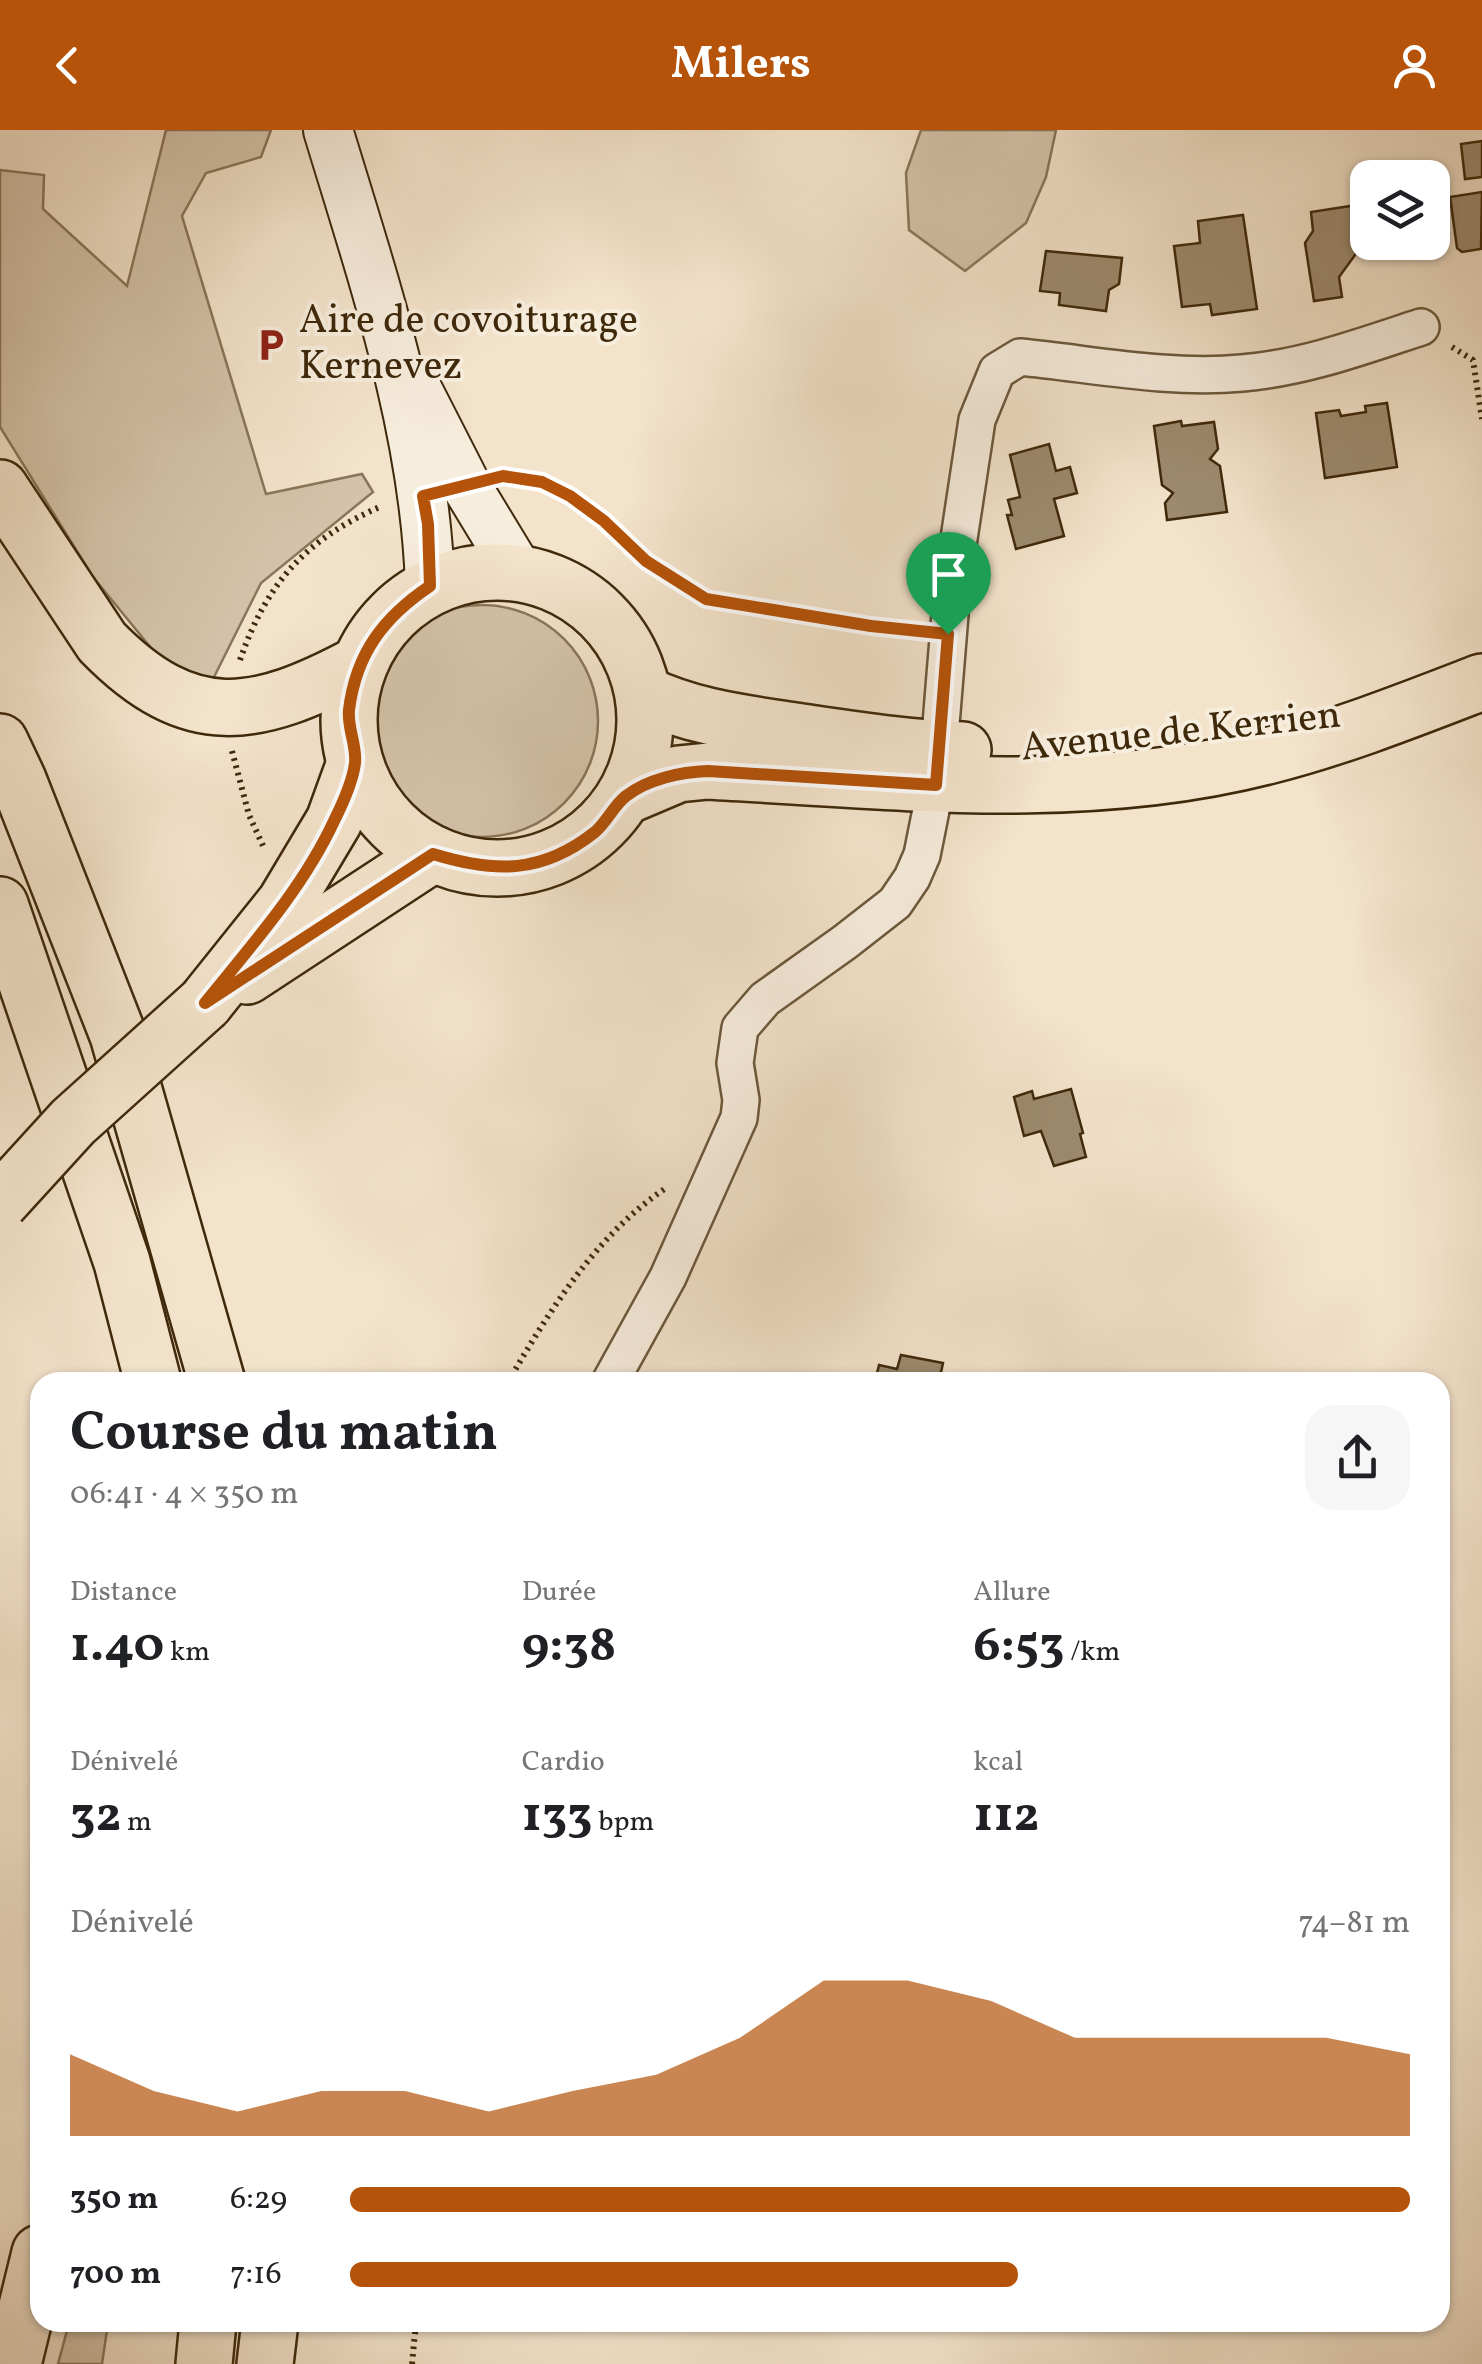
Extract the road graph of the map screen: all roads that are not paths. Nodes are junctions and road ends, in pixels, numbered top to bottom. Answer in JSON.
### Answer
{"nodes":[{"id":1,"x":328,"y":130,"type":"edge"},
{"id":2,"x":1421,"y":327,"type":"road end"},
{"id":3,"x":0,"y":488,"type":"edge"},
{"id":4,"x":445,"y":492,"type":"junction"},
{"id":5,"x":518,"y":572,"type":"junction"},
{"id":6,"x":430,"y":586,"type":"junction"},
{"id":7,"x":359,"y":664,"type":"junction"},
{"id":8,"x":1482,"y":682,"type":"edge"},
{"id":9,"x":644,"y":694,"type":"junction"},
{"id":10,"x":0,"y":742,"type":"edge"},
{"id":11,"x":355,"y":763,"type":"junction"},
{"id":12,"x":938,"y":767,"type":"junction"},
{"id":13,"x":626,"y":796,"type":"junction"},
{"id":14,"x":433,"y":854,"type":"junction"},
{"id":15,"x":0,"y":906,"type":"edge"},
{"id":16,"x":205,"y":1003,"type":"junction"},
{"id":17,"x":0,"y":1202,"type":"edge"},
{"id":18,"x":114,"y":1372,"type":"edge"},
{"id":19,"x":150,"y":1372,"type":"edge"},
{"id":20,"x":214,"y":1372,"type":"edge"},
{"id":21,"x":616,"y":1372,"type":"edge"},
{"id":22,"x":30,"y":2294,"type":"edge"},
{"id":23,"x":207,"y":2332,"type":"edge"},
{"id":24,"x":269,"y":2332,"type":"edge"},
{"id":25,"x":13,"y":2364,"type":"edge"},
{"id":26,"x":204,"y":2364,"type":"edge"},
{"id":27,"x":265,"y":2364,"type":"edge"}],
"edges":[{"from":1,"to":4,"type":"main road"},
{"from":2,"to":12,"type":"street"},
{"from":3,"to":7,"type":"main road"},
{"from":4,"to":5,"type":"main road"},
{"from":4,"to":6,"type":"main road"},
{"from":5,"to":6,"type":"main road"},
{"from":5,"to":9,"type":"main road"},
{"from":6,"to":7,"type":"main road"},
{"from":7,"to":11,"type":"main road"},
{"from":8,"to":12,"type":"main road","name":"Avenue de Kerrien"},
{"from":9,"to":12,"type":"main road","name":"Avenue de Kerrien"},
{"from":9,"to":13,"type":"main road"},
{"from":10,"to":20,"type":"main road"},
{"from":11,"to":14,"type":"main road"},
{"from":11,"to":16,"type":"main road"},
{"from":12,"to":13,"type":"main road","name":"Avenue de Kerrien"},
{"from":12,"to":21,"type":"street"},
{"from":13,"to":14,"type":"main road"},
{"from":14,"to":16,"type":"main road"},
{"from":15,"to":18,"type":"main road"},
{"from":15,"to":19,"type":"main road"},
{"from":16,"to":17,"type":"main road","bridge":true},
{"from":22,"to":25,"type":"main road"},
{"from":23,"to":26,"type":"main road"},
{"from":24,"to":27,"type":"main road"}]}
